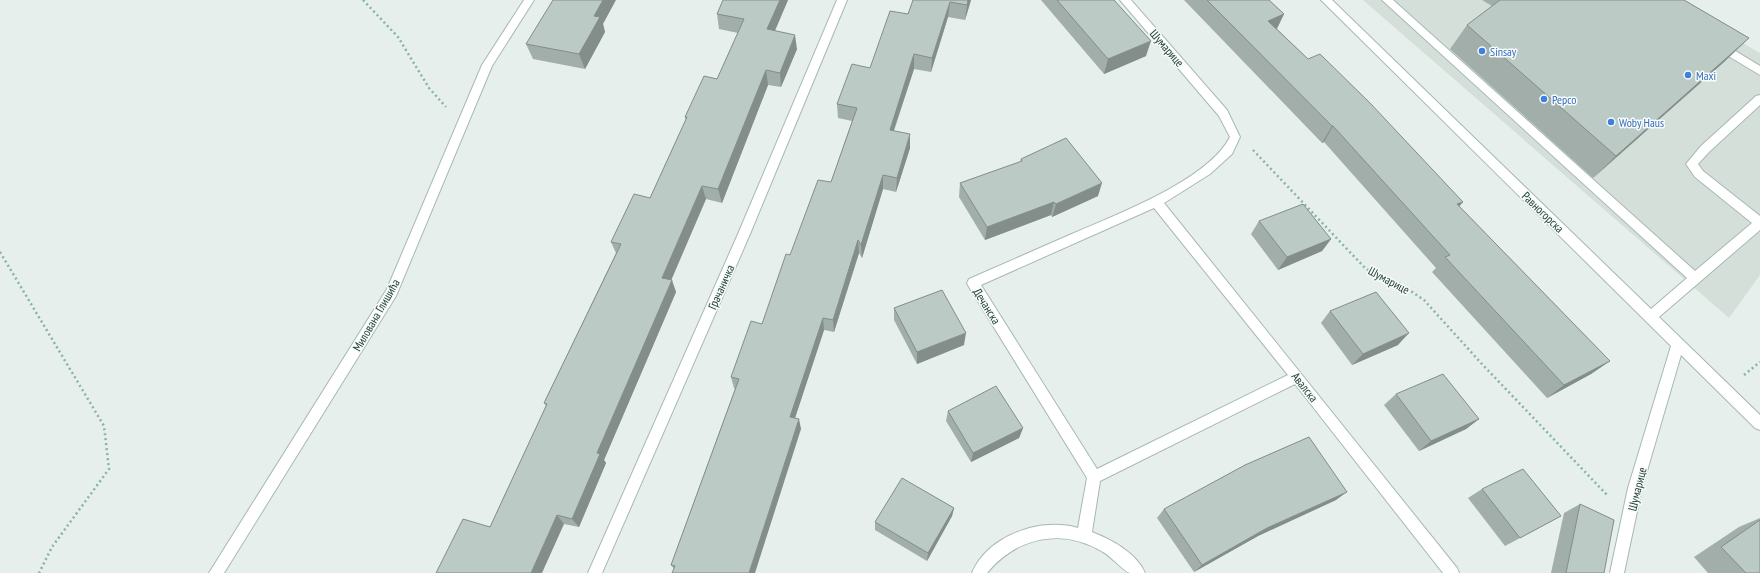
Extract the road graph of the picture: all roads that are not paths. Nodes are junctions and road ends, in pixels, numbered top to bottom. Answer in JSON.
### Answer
{"nodes":[{"id":1,"x":529,"y":0,"type":"edge"},
{"id":2,"x":842,"y":0,"type":"edge"},
{"id":3,"x":1125,"y":0,"type":"edge"},
{"id":4,"x":1326,"y":0,"type":"edge"},
{"id":5,"x":1387,"y":0,"type":"edge"},
{"id":6,"x":1713,"y":41,"type":"edge"},
{"id":7,"x":1760,"y":71,"type":"edge"},
{"id":8,"x":1760,"y":100,"type":"edge"},
{"id":9,"x":1156,"y":202,"type":"junction"},
{"id":10,"x":1760,"y":223,"type":"edge"},
{"id":11,"x":1695,"y":278,"type":"junction"},
{"id":12,"x":1650,"y":317,"type":"junction"},
{"id":13,"x":1678,"y":344,"type":"junction"},
{"id":14,"x":1297,"y":376,"type":"junction"},
{"id":15,"x":1760,"y":424,"type":"edge"},
{"id":16,"x":1094,"y":478,"type":"junction"},
{"id":17,"x":1084,"y":536,"type":"junction"},
{"id":18,"x":216,"y":573,"type":"edge"},
{"id":19,"x":595,"y":573,"type":"edge"},
{"id":20,"x":979,"y":573,"type":"edge"},
{"id":21,"x":1138,"y":573,"type":"edge"},
{"id":22,"x":1452,"y":573,"type":"edge"},
{"id":23,"x":1617,"y":573,"type":"edge"}],
"edges":[{"from":1,"to":18,"type":"street","name":"Милована Глишића"},
{"from":2,"to":19,"type":"street","name":"Грачаничка"},
{"from":3,"to":9,"type":"street","name":"Шумарице"},
{"from":4,"to":12,"type":"street","name":"Равногорска"},
{"from":5,"to":11,"type":"street"},
{"from":6,"to":7,"type":"street"},
{"from":8,"to":10,"type":"street"},
{"from":9,"to":14,"type":"street","name":"Авалска"},
{"from":9,"to":16,"type":"street","name":"Дечанска"},
{"from":10,"to":11,"type":"street"},
{"from":11,"to":12,"type":"street"},
{"from":12,"to":13,"type":"street","name":"Равногорска"},
{"from":13,"to":15,"type":"street","name":"Равногорска"},
{"from":13,"to":23,"type":"street","name":"Шумарице"},
{"from":14,"to":16,"type":"street"},
{"from":14,"to":22,"type":"street","name":"Авалска"},
{"from":16,"to":17,"type":"street"},
{"from":17,"to":20,"type":"street"},
{"from":17,"to":21,"type":"street"}]}
